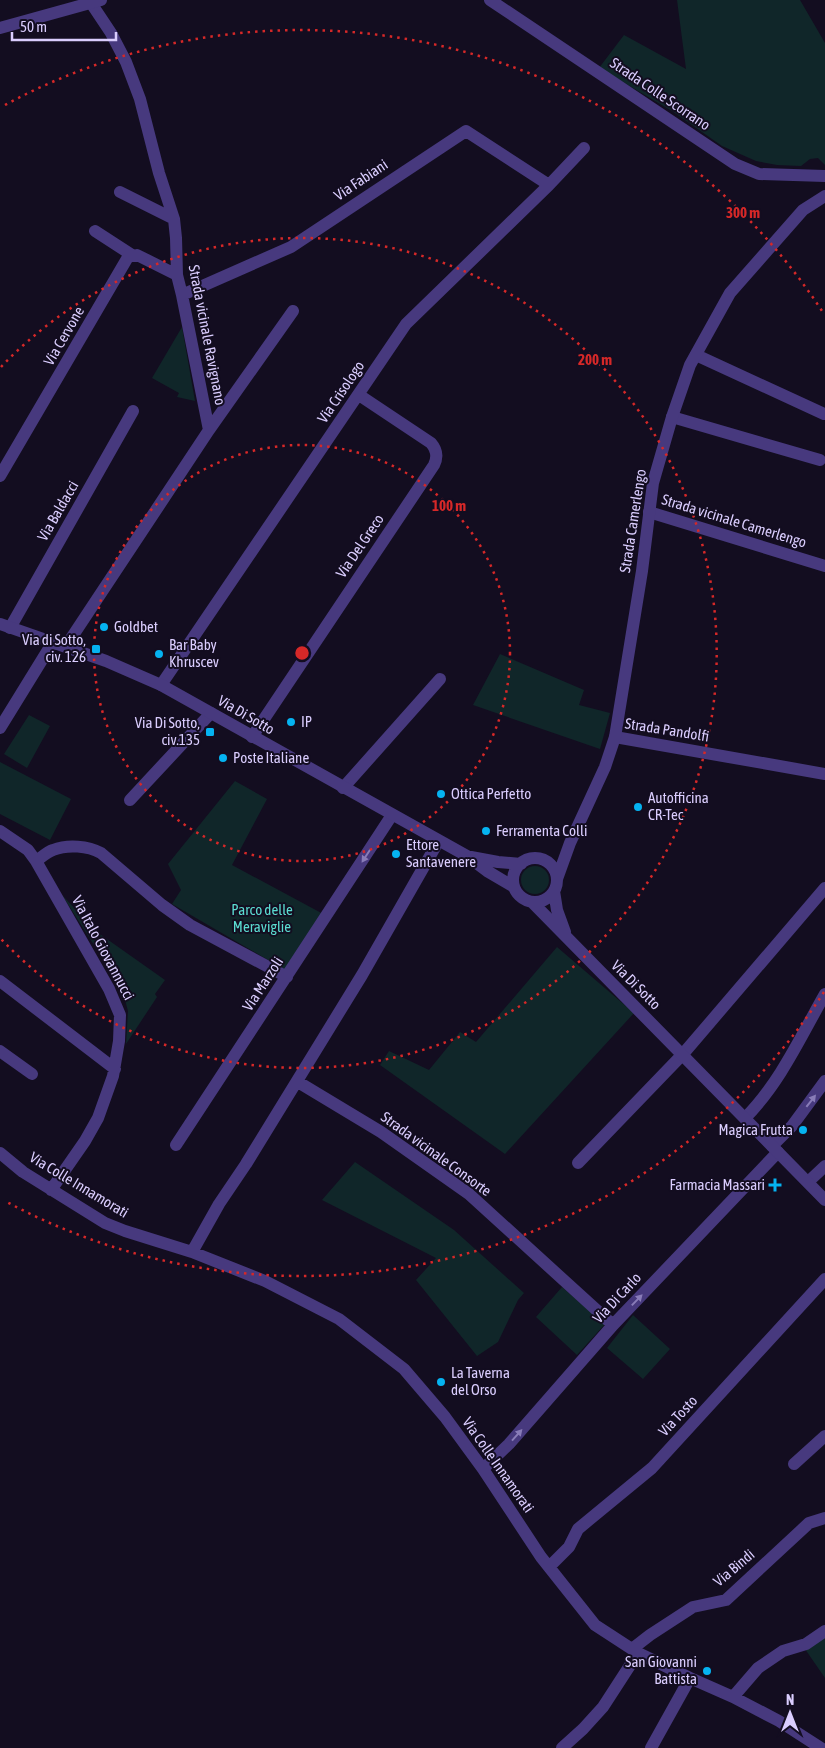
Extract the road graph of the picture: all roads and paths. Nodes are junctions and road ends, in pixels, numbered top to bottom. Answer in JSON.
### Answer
{"nodes":[{"id":1,"x":96,"y":1,"type":"edge"},
{"id":2,"x":496,"y":2,"type":"edge"},
{"id":3,"x":0,"y":28,"type":"edge"},
{"id":4,"x":584,"y":148,"type":"dead end"},
{"id":5,"x":825,"y":176,"type":"edge"},
{"id":6,"x":550,"y":185,"type":"junction"},
{"id":7,"x":120,"y":192,"type":"dead end"},
{"id":8,"x":825,"y":196,"type":"edge"},
{"id":9,"x":174,"y":219,"type":"junction"},
{"id":10,"x":95,"y":231,"type":"dead end"},
{"id":11,"x":132,"y":255,"type":"junction"},
{"id":12,"x":177,"y":275,"type":"junction"},
{"id":13,"x":182,"y":295,"type":"junction"},
{"id":14,"x":293,"y":311,"type":"dead end"},
{"id":15,"x":696,"y":355,"type":"junction"},
{"id":16,"x":359,"y":395,"type":"junction"},
{"id":17,"x":134,"y":411,"type":"dead end"},
{"id":18,"x":824,"y":414,"type":"dead end"},
{"id":19,"x":672,"y":417,"type":"junction"},
{"id":20,"x":209,"y":430,"type":"junction"},
{"id":21,"x":820,"y":460,"type":"dead end"},
{"id":22,"x":0,"y":476,"type":"edge"},
{"id":23,"x":649,"y":512,"type":"junction"},
{"id":24,"x":825,"y":566,"type":"edge"},
{"id":25,"x":5,"y":626,"type":"edge"},
{"id":26,"x":53,"y":642,"type":"junction"},
{"id":27,"x":66,"y":646,"type":"junction"},
{"id":28,"x":440,"y":679,"type":"dead end"},
{"id":29,"x":161,"y":685,"type":"junction"},
{"id":30,"x":211,"y":713,"type":"junction"},
{"id":31,"x":0,"y":728,"type":"edge"},
{"id":32,"x":252,"y":736,"type":"junction"},
{"id":33,"x":616,"y":737,"type":"junction"},
{"id":34,"x":825,"y":774,"type":"edge"},
{"id":35,"x":343,"y":788,"type":"junction"},
{"id":36,"x":130,"y":800,"type":"dead end"},
{"id":37,"x":392,"y":815,"type":"junction"},
{"id":38,"x":0,"y":831,"type":"edge"},
{"id":39,"x":438,"y":842,"type":"junction"},
{"id":40,"x":570,"y":843,"type":"junction"},
{"id":41,"x":466,"y":856,"type":"junction"},
{"id":42,"x":540,"y":859,"type":"junction"},
{"id":43,"x":36,"y":861,"type":"junction"},
{"id":44,"x":521,"y":864,"type":"junction"},
{"id":45,"x":556,"y":885,"type":"junction"},
{"id":46,"x":514,"y":887,"type":"junction"},
{"id":47,"x":825,"y":888,"type":"edge"},
{"id":48,"x":532,"y":902,"type":"junction"},
{"id":49,"x":567,"y":939,"type":"junction"},
{"id":50,"x":287,"y":977,"type":"junction"},
{"id":51,"x":0,"y":981,"type":"edge"},
{"id":52,"x":825,"y":994,"type":"edge"},
{"id":53,"x":0,"y":1051,"type":"edge"},
{"id":54,"x":682,"y":1054,"type":"junction"},
{"id":55,"x":114,"y":1069,"type":"junction"},
{"id":56,"x":32,"y":1074,"type":"dead end"},
{"id":57,"x":825,"y":1081,"type":"edge"},
{"id":58,"x":298,"y":1082,"type":"junction"},
{"id":59,"x":745,"y":1118,"type":"junction"},
{"id":60,"x":176,"y":1145,"type":"dead end"},
{"id":61,"x":775,"y":1149,"type":"junction"},
{"id":62,"x":0,"y":1153,"type":"edge"},
{"id":63,"x":578,"y":1162,"type":"dead end"},
{"id":64,"x":825,"y":1166,"type":"edge"},
{"id":65,"x":808,"y":1182,"type":"junction"},
{"id":66,"x":51,"y":1190,"type":"junction"},
{"id":67,"x":825,"y":1200,"type":"edge"},
{"id":68,"x":192,"y":1252,"type":"junction"},
{"id":69,"x":825,"y":1279,"type":"edge"},
{"id":70,"x":613,"y":1325,"type":"junction"},
{"id":71,"x":825,"y":1436,"type":"edge"},
{"id":72,"x":794,"y":1464,"type":"dead end"},
{"id":73,"x":483,"y":1469,"type":"junction"},
{"id":74,"x":825,"y":1518,"type":"edge"},
{"id":75,"x":549,"y":1567,"type":"junction"},
{"id":76,"x":825,"y":1631,"type":"edge"},
{"id":77,"x":635,"y":1651,"type":"junction"},
{"id":78,"x":690,"y":1678,"type":"junction"},
{"id":79,"x":733,"y":1697,"type":"junction"},
{"id":80,"x":562,"y":1748,"type":"edge"},
{"id":81,"x":651,"y":1748,"type":"edge"},
{"id":82,"x":821,"y":1748,"type":"edge"}],
"edges":[{"from":1,"to":3,"type":"street"},
{"from":1,"to":9,"type":"street","name":"Strada vicinale Ravignano"},
{"from":2,"to":5,"type":"street","name":"Strada Colle Scorrano"},
{"from":4,"to":6,"type":"street","name":"Via Crisologo"},
{"from":6,"to":13,"type":"street","name":"Via Fabiani"},
{"from":6,"to":16,"type":"street","name":"Via Crisologo"},
{"from":7,"to":9,"type":"street"},
{"from":8,"to":15,"type":"street","name":"Strada Camerlengo"},
{"from":9,"to":12,"type":"street","name":"Strada vicinale Ravignano"},
{"from":10,"to":11,"type":"street"},
{"from":11,"to":12,"type":"street"},
{"from":11,"to":22,"type":"street","name":"Via Cervone"},
{"from":12,"to":13,"type":"street","name":"Strada vicinale Ravignano"},
{"from":13,"to":20,"type":"street","name":"Strada vicinale Ravignano"},
{"from":14,"to":20,"type":"street"},
{"from":15,"to":18,"type":"street"},
{"from":15,"to":19,"type":"street","name":"Strada Camerlengo"},
{"from":16,"to":29,"type":"street","name":"Via Crisologo"},
{"from":16,"to":32,"type":"street","name":"Via Del Greco"},
{"from":17,"to":25,"type":"street","name":"Via Baldacci"},
{"from":19,"to":21,"type":"street"},
{"from":19,"to":23,"type":"street","name":"Strada Camerlengo"},
{"from":20,"to":27,"type":"street"},
{"from":23,"to":24,"type":"street","name":"Strada vicinale Camerlengo"},
{"from":23,"to":33,"type":"street","name":"Strada Camerlengo"},
{"from":25,"to":26,"type":"street","name":"Via Di Sotto"},
{"from":26,"to":27,"type":"street","name":"Via Di Sotto"},
{"from":26,"to":31,"type":"street"},
{"from":27,"to":29,"type":"street","name":"Via Di Sotto"},
{"from":28,"to":35,"type":"street"},
{"from":29,"to":30,"type":"street","name":"Via Di Sotto"},
{"from":30,"to":32,"type":"street","name":"Via Di Sotto"},
{"from":30,"to":36,"type":"street"},
{"from":32,"to":35,"type":"street","name":"Via Di Sotto"},
{"from":33,"to":34,"type":"street","name":"Strada Pandolfi"},
{"from":33,"to":40,"type":"street","name":"Strada Pandolfi"},
{"from":35,"to":37,"type":"street","name":"Via Di Sotto"},
{"from":37,"to":39,"type":"street","name":"Via Di Sotto"},
{"from":37,"to":50,"type":"street","name":"Via Marzoli","one_way":true},
{"from":38,"to":43,"type":"street","name":"Via Italo Giovannucci"},
{"from":39,"to":41,"type":"street","name":"Via Di Sotto"},
{"from":39,"to":58,"type":"street"},
{"from":40,"to":42,"type":"street"},
{"from":40,"to":45,"type":"street","name":"Strada Pandolfi"},
{"from":41,"to":44,"type":"street","name":"Via Di Sotto"},
{"from":41,"to":46,"type":"street","name":"Via Di Sotto"},
{"from":42,"to":44,"type":"street"},
{"from":42,"to":45,"type":"street"},
{"from":43,"to":50,"type":"street"},
{"from":43,"to":55,"type":"street","name":"Via Italo Giovannucci"},
{"from":44,"to":46,"type":"street"},
{"from":45,"to":48,"type":"street"},
{"from":45,"to":49,"type":"street","name":"Via Di Sotto"},
{"from":46,"to":48,"type":"street"},
{"from":47,"to":54,"type":"street"},
{"from":48,"to":49,"type":"street","name":"Via Di Sotto"},
{"from":49,"to":54,"type":"street","name":"Via Di Sotto"},
{"from":50,"to":60,"type":"street","name":"Via Marzoli"},
{"from":51,"to":55,"type":"street"},
{"from":52,"to":59,"type":"street"},
{"from":53,"to":56,"type":"street"},
{"from":54,"to":59,"type":"street","name":"Via Di Sotto"},
{"from":54,"to":63,"type":"street"},
{"from":55,"to":66,"type":"street","name":"Via Italo Giovannucci"},
{"from":61,"to":57,"type":"street","one_way":true},
{"from":58,"to":68,"type":"street"},
{"from":58,"to":70,"type":"street","name":"Strada vicinale Consorte"},
{"from":59,"to":61,"type":"street","name":"Via Di Sotto"},
{"from":61,"to":65,"type":"street","name":"Via Di Sotto"},
{"from":70,"to":61,"type":"street","name":"Via Di Carlo","one_way":true},
{"from":62,"to":66,"type":"street","name":"Via Colle Innamorati"},
{"from":64,"to":65,"type":"street"},
{"from":65,"to":67,"type":"street","name":"Via Di Sotto"},
{"from":66,"to":68,"type":"street","name":"Via Colle Innamorati"},
{"from":68,"to":73,"type":"street","name":"Via Colle Innamorati"},
{"from":69,"to":75,"type":"street","name":"Via Tosto"},
{"from":73,"to":70,"type":"street","name":"Via Di Carlo","one_way":true},
{"from":71,"to":72,"type":"street"},
{"from":73,"to":75,"type":"street","name":"Via Colle Innamorati"},
{"from":74,"to":77,"type":"street","name":"Via Bindi"},
{"from":75,"to":77,"type":"street","name":"Via Colle Innamorati"},
{"from":76,"to":79,"type":"street"},
{"from":77,"to":78,"type":"street","name":"Via Colle Innamorati"},
{"from":77,"to":80,"type":"street","name":"Via Bindi"},
{"from":78,"to":79,"type":"street","name":"Via Colle Innamorati"},
{"from":78,"to":81,"type":"street"},
{"from":79,"to":82,"type":"street","name":"Via Colle Innamorati"}]}
